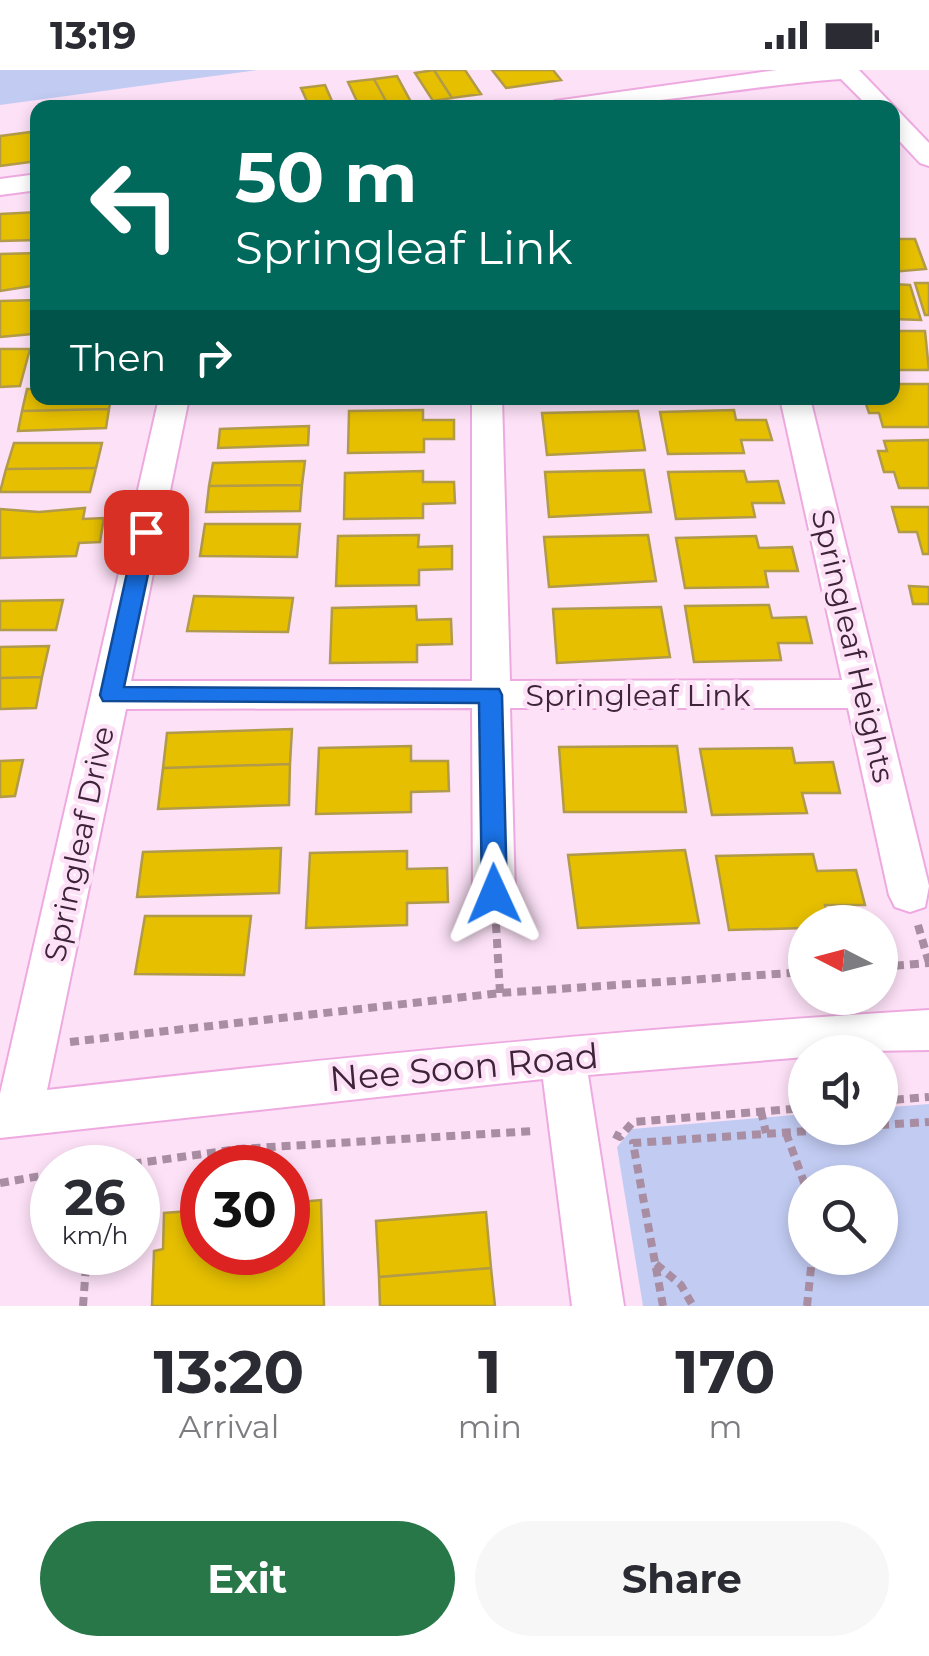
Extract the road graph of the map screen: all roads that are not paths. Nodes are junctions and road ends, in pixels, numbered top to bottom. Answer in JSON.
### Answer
{"nodes":[{"id":1,"x":845,"y":71,"type":"edge"},
{"id":2,"x":723,"y":96,"type":"edge"},
{"id":3,"x":667,"y":100,"type":"edge"},
{"id":4,"x":876,"y":100,"type":"edge"},
{"id":5,"x":900,"y":126,"type":"edge"},
{"id":6,"x":929,"y":158,"type":"edge"},
{"id":7,"x":30,"y":183,"type":"edge"},
{"id":8,"x":0,"y":187,"type":"edge"},
{"id":9,"x":173,"y":405,"type":"edge"},
{"id":10,"x":487,"y":405,"type":"edge"},
{"id":11,"x":797,"y":405,"type":"edge"},
{"id":12,"x":864,"y":694,"type":"junction"},
{"id":13,"x":111,"y":695,"type":"junction"},
{"id":14,"x":490,"y":695,"type":"junction"},
{"id":15,"x":494,"y":894,"type":"road end"},
{"id":16,"x":910,"y":895,"type":"dead end"},
{"id":17,"x":929,"y":1030,"type":"edge"},
{"id":18,"x":562,"y":1058,"type":"junction"},
{"id":19,"x":10,"y":1116,"type":"edge"},
{"id":20,"x":598,"y":1306,"type":"edge"}],
"edges":[{"from":1,"to":2,"type":"street"},
{"from":1,"to":4,"type":"street"},
{"from":2,"to":3,"type":"street"},
{"from":5,"to":6,"type":"street"},
{"from":7,"to":8,"type":"street"},
{"from":9,"to":13,"type":"street","name":"Springleaf Drive"},
{"from":10,"to":14,"type":"street"},
{"from":11,"to":12,"type":"street","name":"Springleaf Heights"},
{"from":12,"to":14,"type":"street","name":"Springleaf Link"},
{"from":12,"to":16,"type":"street","name":"Springleaf Heights"},
{"from":13,"to":14,"type":"street","name":"Springleaf Link"},
{"from":13,"to":19,"type":"street","name":"Springleaf Drive"},
{"from":14,"to":15,"type":"street"},
{"from":17,"to":18,"type":"street","name":"Nee Soon Road"},
{"from":18,"to":19,"type":"street","name":"Nee Soon Road"},
{"from":18,"to":20,"type":"street"}]}
